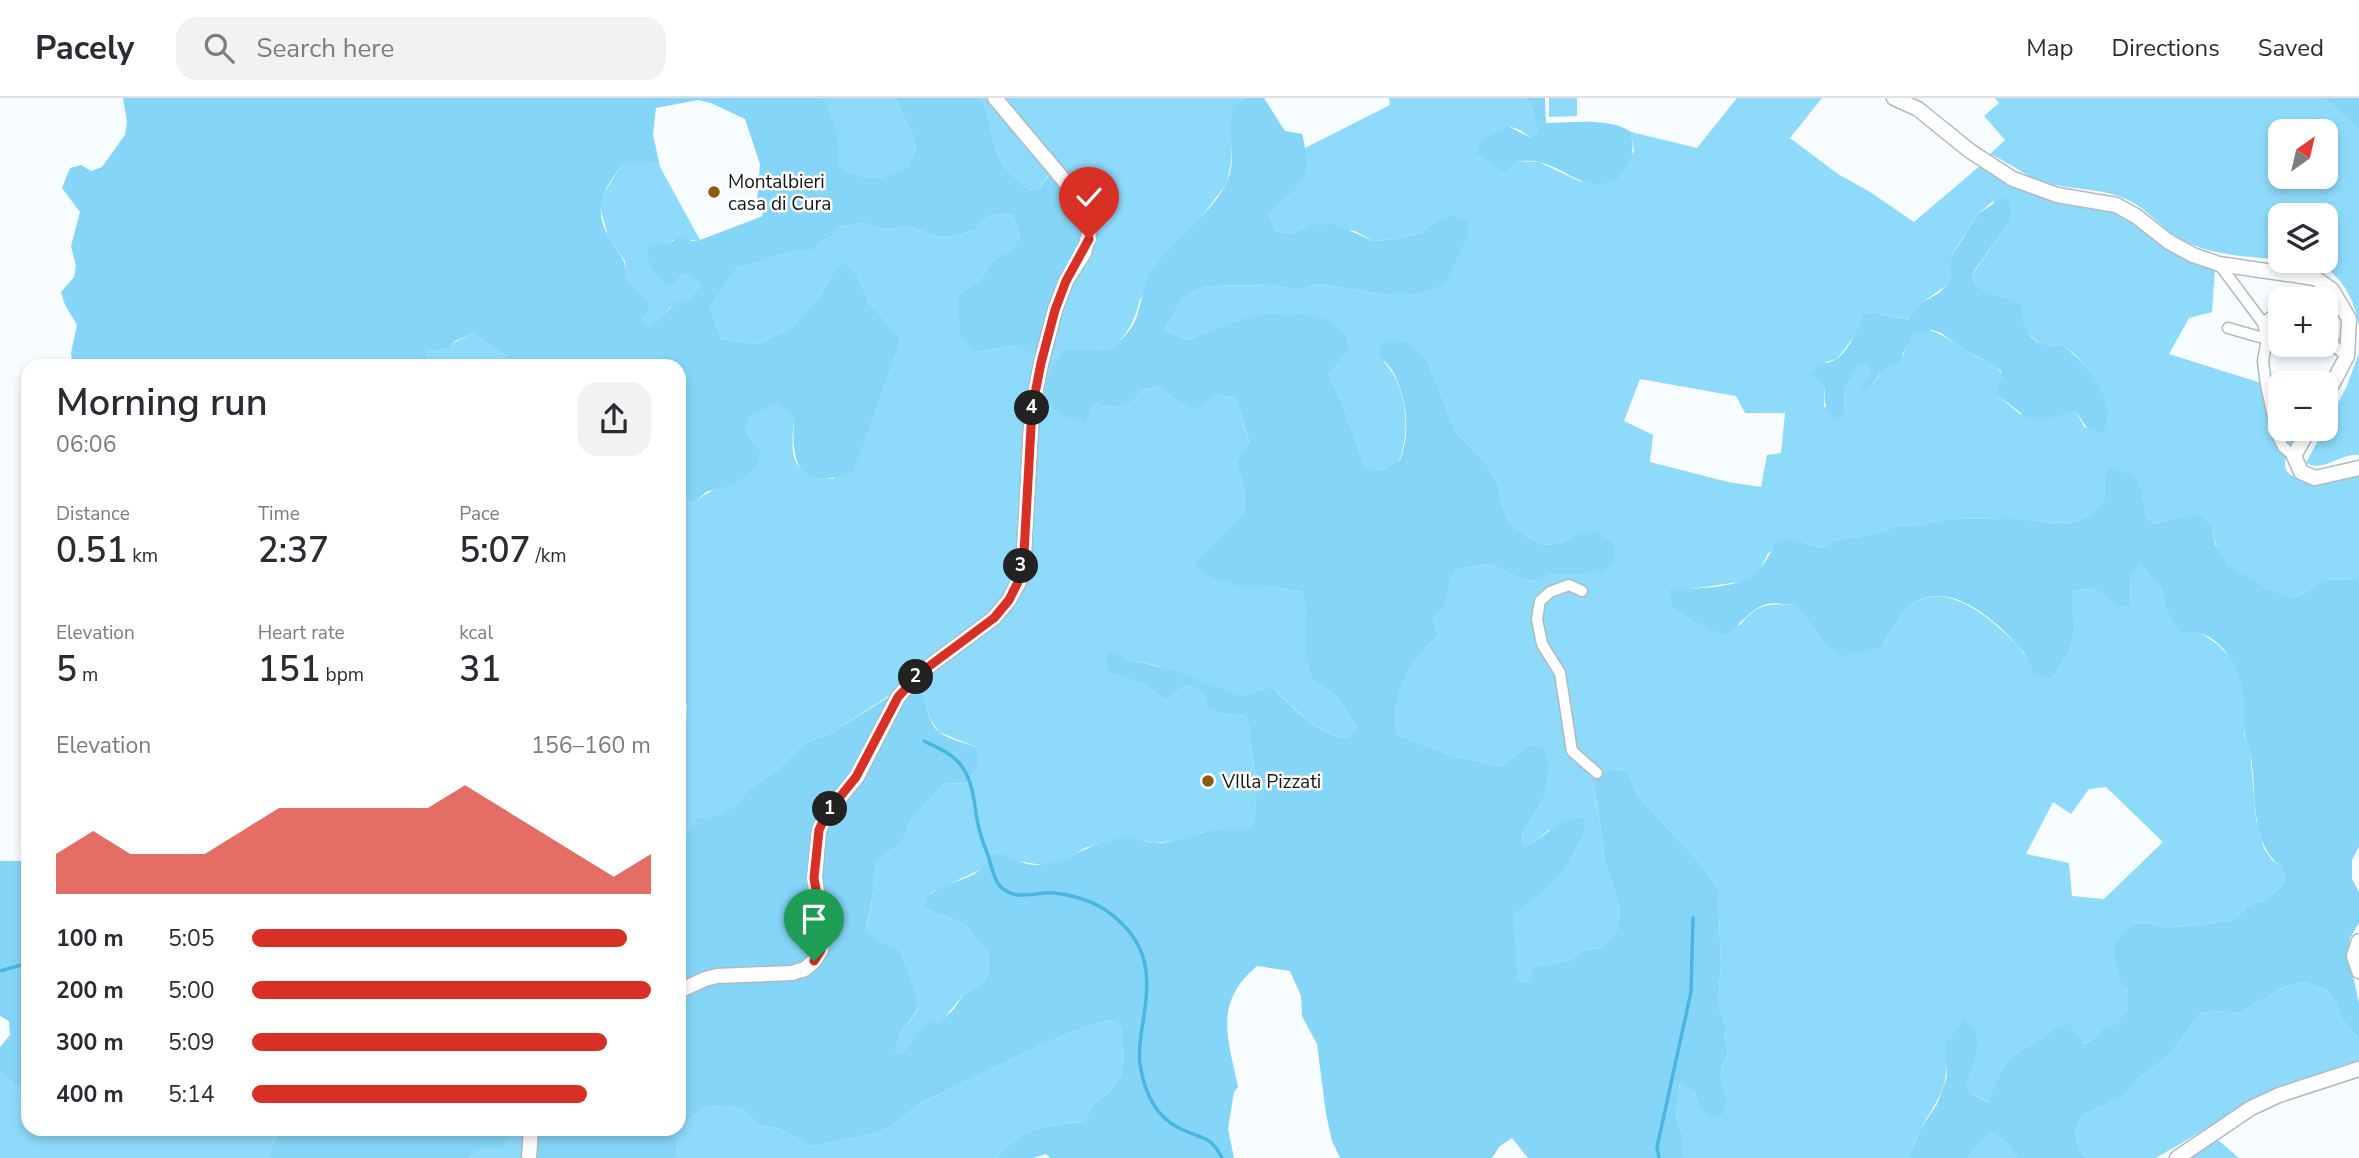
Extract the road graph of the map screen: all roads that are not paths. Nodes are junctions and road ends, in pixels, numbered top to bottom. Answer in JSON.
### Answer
{"nodes":[{"id":1,"x":995,"y":98,"type":"edge"},
{"id":2,"x":1894,"y":98,"type":"edge"},
{"id":3,"x":2219,"y":264,"type":"junction"},
{"id":4,"x":2268,"y":319,"type":"edge"},
{"id":5,"x":2263,"y":323,"type":"junction"},
{"id":6,"x":2228,"y":328,"type":"dead end"},
{"id":7,"x":2267,"y":340,"type":"junction"},
{"id":8,"x":2338,"y":349,"type":"edge"},
{"id":9,"x":2347,"y":356,"type":"junction"},
{"id":10,"x":2338,"y":373,"type":"edge"},
{"id":11,"x":2302,"y":441,"type":"edge"},
{"id":12,"x":2294,"y":456,"type":"junction"},
{"id":13,"x":2359,"y":468,"type":"edge"},
{"id":14,"x":1582,"y":591,"type":"dead end"},
{"id":15,"x":1597,"y":773,"type":"dead end"},
{"id":16,"x":2359,"y":942,"type":"edge"},
{"id":17,"x":2359,"y":971,"type":"edge"},
{"id":18,"x":686,"y":988,"type":"edge"},
{"id":19,"x":2359,"y":1069,"type":"edge"},
{"id":20,"x":531,"y":1136,"type":"edge"},
{"id":21,"x":529,"y":1158,"type":"edge"},
{"id":22,"x":2177,"y":1158,"type":"edge"}],
"edges":[{"from":1,"to":18,"type":"street"},
{"from":2,"to":3,"type":"street"},
{"from":3,"to":5,"type":"street"},
{"from":3,"to":9,"type":"street"},
{"from":4,"to":5,"type":"street"},
{"from":5,"to":7,"type":"street"},
{"from":6,"to":7,"type":"street"},
{"from":7,"to":12,"type":"street"},
{"from":8,"to":9,"type":"street"},
{"from":9,"to":10,"type":"street"},
{"from":11,"to":12,"type":"street"},
{"from":12,"to":13,"type":"street"},
{"from":14,"to":15,"type":"street"},
{"from":16,"to":17,"type":"street"},
{"from":19,"to":22,"type":"street"},
{"from":20,"to":21,"type":"street"}]}
